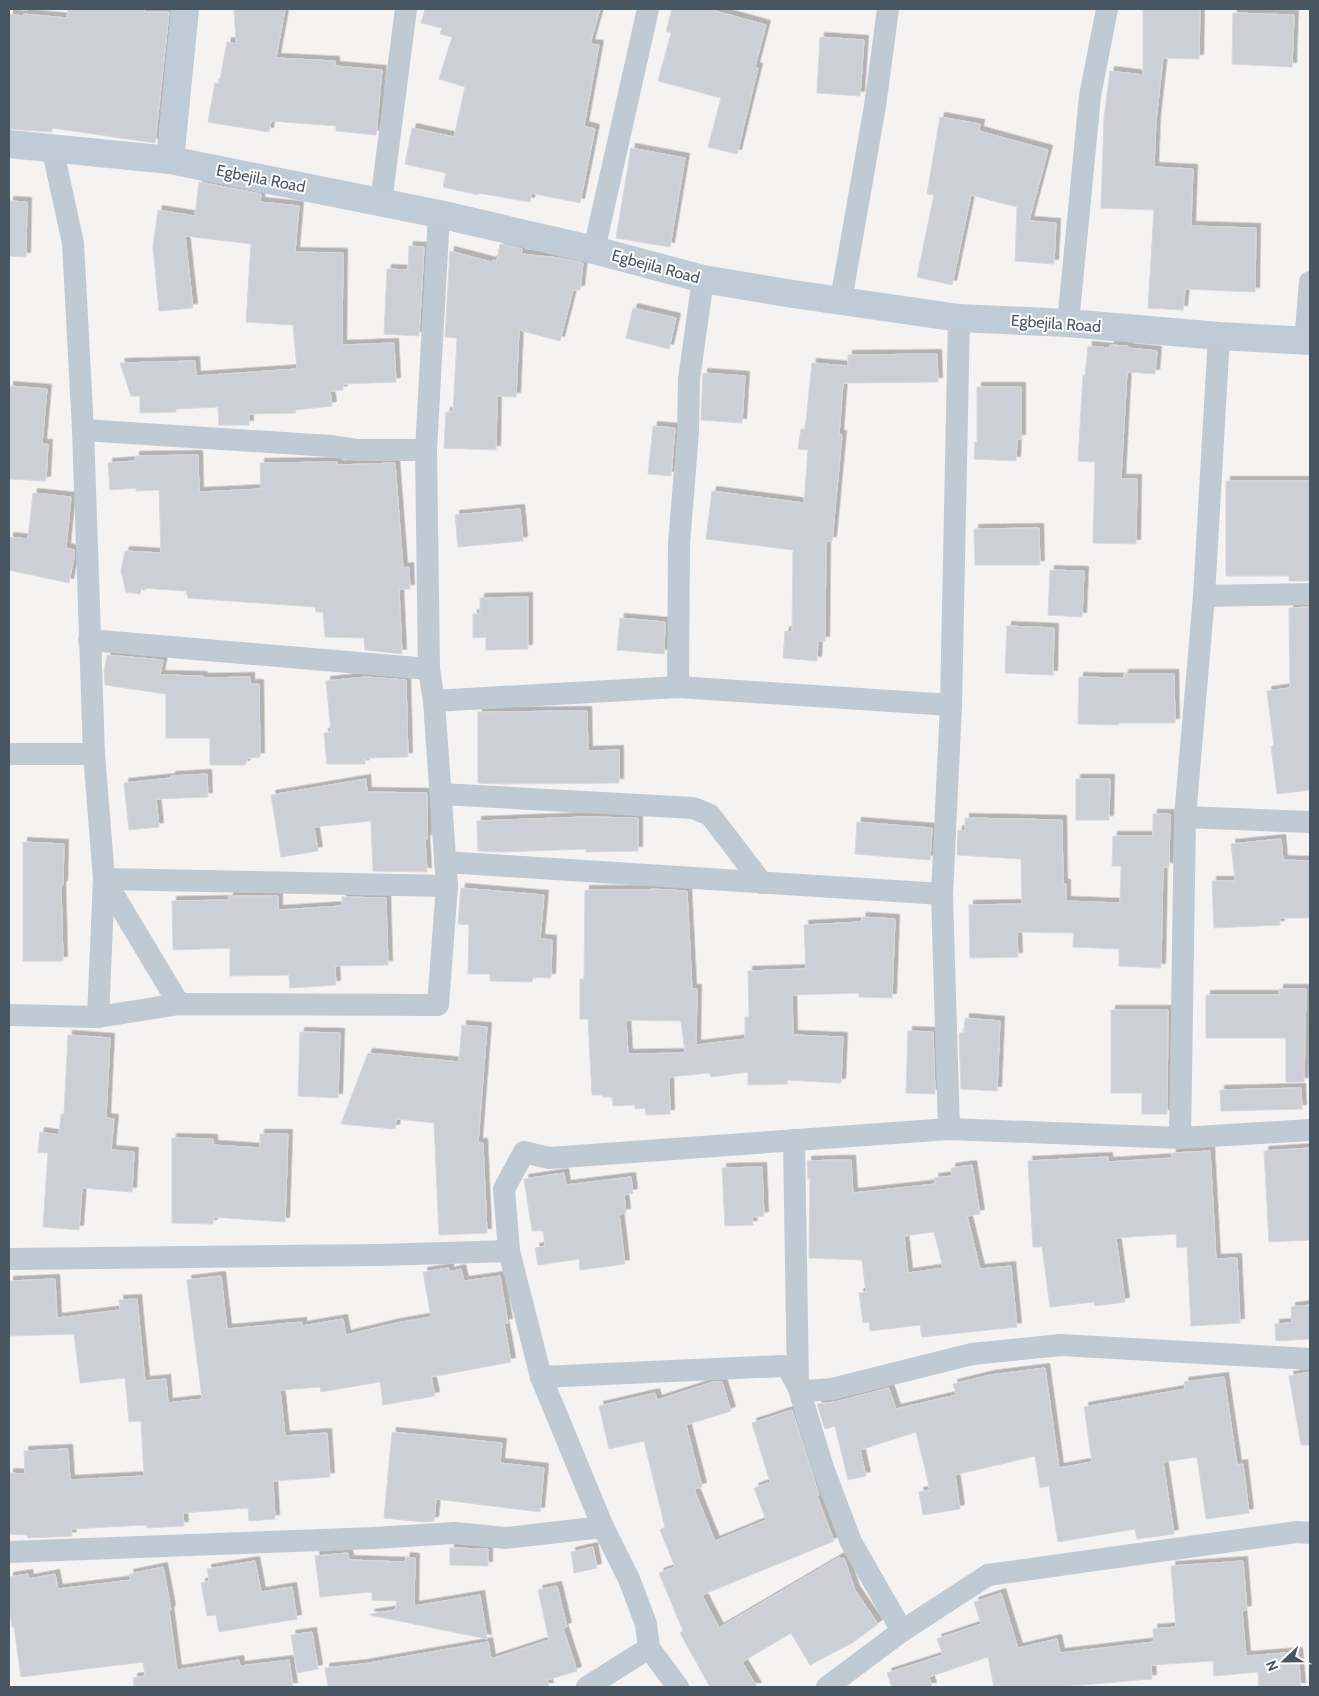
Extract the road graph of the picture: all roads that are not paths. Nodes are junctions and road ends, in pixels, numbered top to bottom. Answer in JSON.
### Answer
{"nodes":[{"id":1,"x":185,"y":9,"type":"edge"},
{"id":2,"x":406,"y":9,"type":"edge"},
{"id":3,"x":648,"y":9,"type":"edge"},
{"id":4,"x":888,"y":9,"type":"edge"},
{"id":5,"x":1107,"y":9,"type":"edge"},
{"id":6,"x":9,"y":144,"type":"edge"},
{"id":7,"x":52,"y":147,"type":"junction"},
{"id":8,"x":170,"y":160,"type":"junction"},
{"id":9,"x":381,"y":202,"type":"junction"},
{"id":10,"x":438,"y":214,"type":"junction"},
{"id":11,"x":594,"y":250,"type":"junction"},
{"id":12,"x":703,"y":279,"type":"junction"},
{"id":13,"x":1310,"y":282,"type":"edge"},
{"id":14,"x":841,"y":300,"type":"junction"},
{"id":15,"x":959,"y":318,"type":"junction"},
{"id":16,"x":1068,"y":323,"type":"junction"},
{"id":17,"x":1218,"y":336,"type":"junction"},
{"id":18,"x":1308,"y":341,"type":"edge"},
{"id":19,"x":83,"y":430,"type":"junction"},
{"id":20,"x":426,"y":450,"type":"junction"},
{"id":21,"x":1310,"y":594,"type":"edge"},
{"id":22,"x":1204,"y":596,"type":"junction"},
{"id":23,"x":89,"y":640,"type":"junction"},
{"id":24,"x":429,"y":669,"type":"junction"},
{"id":25,"x":678,"y":687,"type":"junction"},
{"id":26,"x":434,"y":701,"type":"junction"},
{"id":27,"x":951,"y":705,"type":"junction"},
{"id":28,"x":9,"y":754,"type":"edge"},
{"id":29,"x":94,"y":754,"type":"junction"},
{"id":30,"x":441,"y":794,"type":"junction"},
{"id":31,"x":1185,"y":817,"type":"junction"},
{"id":32,"x":1310,"y":822,"type":"edge"},
{"id":33,"x":445,"y":862,"type":"junction"},
{"id":34,"x":104,"y":880,"type":"junction"},
{"id":35,"x":762,"y":883,"type":"junction"},
{"id":36,"x":447,"y":886,"type":"junction"},
{"id":37,"x":942,"y":894,"type":"junction"},
{"id":38,"x":179,"y":1004,"type":"junction"},
{"id":39,"x":9,"y":1015,"type":"edge"},
{"id":40,"x":98,"y":1017,"type":"junction"},
{"id":41,"x":949,"y":1129,"type":"junction"},
{"id":42,"x":1310,"y":1130,"type":"edge"},
{"id":43,"x":1180,"y":1138,"type":"junction"},
{"id":44,"x":794,"y":1140,"type":"junction"},
{"id":45,"x":509,"y":1251,"type":"junction"},
{"id":46,"x":9,"y":1259,"type":"edge"},
{"id":47,"x":1310,"y":1359,"type":"edge"},
{"id":48,"x":541,"y":1377,"type":"junction"},
{"id":49,"x":798,"y":1386,"type":"junction"},
{"id":50,"x":603,"y":1526,"type":"junction"},
{"id":51,"x":1310,"y":1533,"type":"edge"},
{"id":52,"x":9,"y":1552,"type":"edge"},
{"id":53,"x":902,"y":1631,"type":"junction"},
{"id":54,"x":649,"y":1648,"type":"junction"},
{"id":55,"x":587,"y":1687,"type":"edge"},
{"id":56,"x":678,"y":1687,"type":"edge"},
{"id":57,"x":827,"y":1687,"type":"edge"}],
"edges":[{"from":1,"to":8,"type":"street"},
{"from":2,"to":9,"type":"street"},
{"from":3,"to":11,"type":"street"},
{"from":4,"to":14,"type":"street"},
{"from":5,"to":16,"type":"street"},
{"from":6,"to":7,"type":"street","name":"Egbejila Road"},
{"from":7,"to":8,"type":"street","name":"Egbejila Road"},
{"from":7,"to":19,"type":"street"},
{"from":8,"to":9,"type":"street","name":"Egbejila Road"},
{"from":9,"to":10,"type":"street","name":"Egbejila Road"},
{"from":10,"to":11,"type":"street","name":"Egbejila Road"},
{"from":10,"to":20,"type":"street"},
{"from":11,"to":12,"type":"street","name":"Egbejila Road"},
{"from":12,"to":14,"type":"street","name":"Egbejila Road"},
{"from":12,"to":25,"type":"street"},
{"from":13,"to":18,"type":"street"},
{"from":14,"to":15,"type":"street","name":"Egbejila Road"},
{"from":15,"to":16,"type":"street","name":"Egbejila Road"},
{"from":15,"to":27,"type":"street"},
{"from":16,"to":17,"type":"street","name":"Egbejila Road"},
{"from":17,"to":18,"type":"street","name":"Egbejila Road"},
{"from":17,"to":22,"type":"street"},
{"from":19,"to":20,"type":"street"},
{"from":19,"to":23,"type":"street"},
{"from":20,"to":24,"type":"street"},
{"from":21,"to":22,"type":"street"},
{"from":22,"to":31,"type":"street"},
{"from":23,"to":24,"type":"street"},
{"from":23,"to":29,"type":"street"},
{"from":24,"to":26,"type":"street"},
{"from":25,"to":26,"type":"street"},
{"from":25,"to":27,"type":"street"},
{"from":26,"to":30,"type":"street"},
{"from":27,"to":37,"type":"street"},
{"from":28,"to":29,"type":"street"},
{"from":29,"to":34,"type":"street"},
{"from":30,"to":33,"type":"street"},
{"from":30,"to":35,"type":"street"},
{"from":31,"to":32,"type":"street"},
{"from":31,"to":43,"type":"street"},
{"from":33,"to":35,"type":"street"},
{"from":33,"to":36,"type":"street"},
{"from":34,"to":36,"type":"street"},
{"from":34,"to":38,"type":"street"},
{"from":34,"to":40,"type":"street"},
{"from":35,"to":37,"type":"street"},
{"from":36,"to":38,"type":"street"},
{"from":37,"to":41,"type":"street"},
{"from":38,"to":40,"type":"street"},
{"from":39,"to":40,"type":"street"},
{"from":41,"to":43,"type":"street"},
{"from":41,"to":44,"type":"street"},
{"from":42,"to":43,"type":"street"},
{"from":44,"to":45,"type":"street"},
{"from":44,"to":49,"type":"street"},
{"from":45,"to":46,"type":"street"},
{"from":45,"to":48,"type":"street"},
{"from":47,"to":49,"type":"street"},
{"from":48,"to":49,"type":"street"},
{"from":48,"to":50,"type":"street"},
{"from":49,"to":53,"type":"street"},
{"from":50,"to":52,"type":"street"},
{"from":50,"to":54,"type":"street"},
{"from":51,"to":53,"type":"street"},
{"from":53,"to":57,"type":"street"},
{"from":54,"to":55,"type":"street"},
{"from":54,"to":56,"type":"street"}]}
